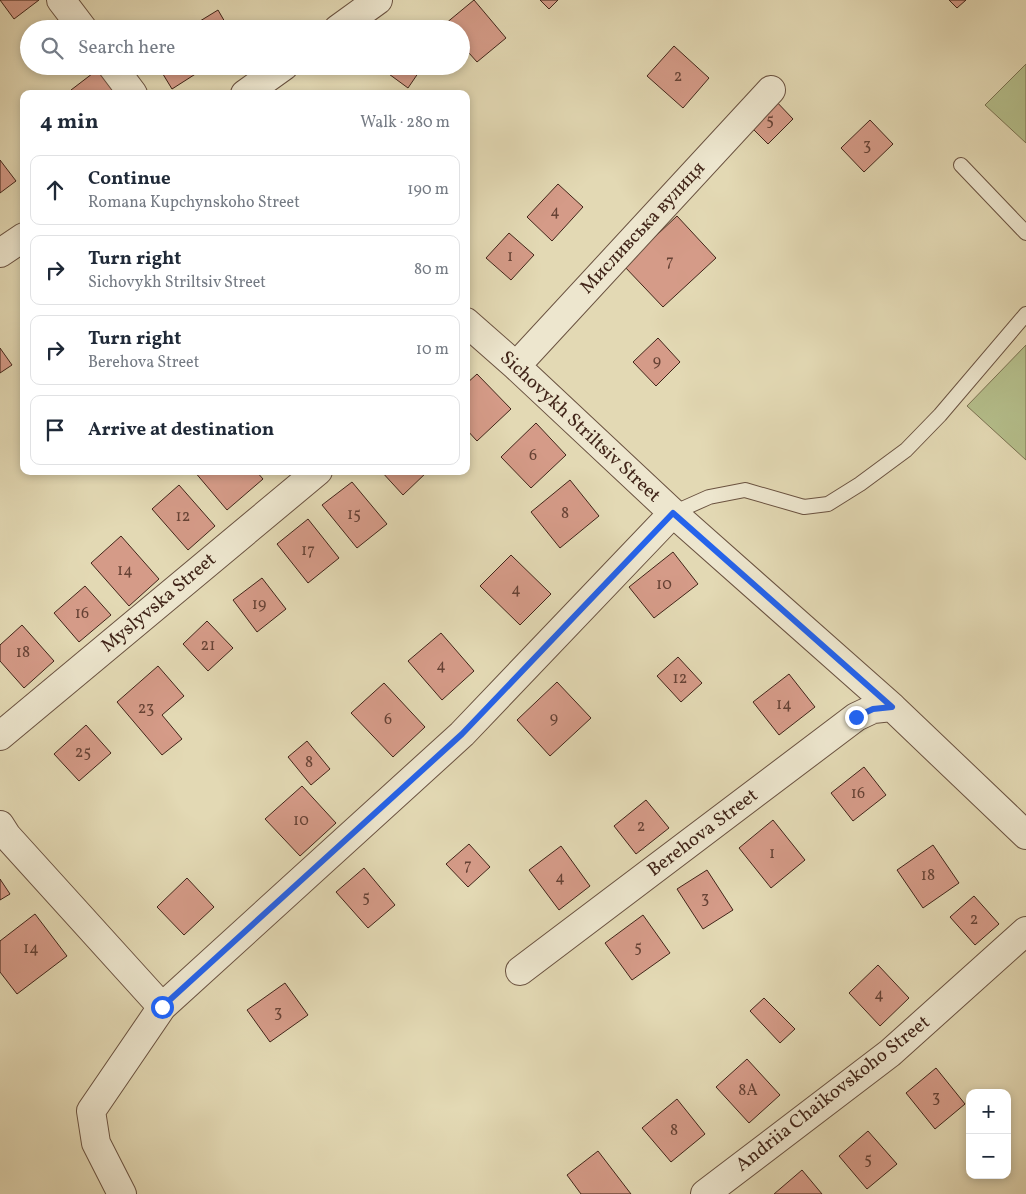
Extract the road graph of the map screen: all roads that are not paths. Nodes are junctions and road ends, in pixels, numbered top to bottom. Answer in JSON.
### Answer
{"nodes":[{"id":1,"x":61,"y":0,"type":"edge"},
{"id":2,"x":378,"y":0,"type":"edge"},
{"id":3,"x":76,"y":20,"type":"edge"},
{"id":4,"x":350,"y":20,"type":"edge"},
{"id":5,"x":119,"y":75,"type":"edge"},
{"id":6,"x":271,"y":75,"type":"edge"},
{"id":7,"x":130,"y":90,"type":"edge"},
{"id":8,"x":251,"y":90,"type":"edge"},
{"id":9,"x":771,"y":90,"type":"dead end"},
{"id":10,"x":960,"y":165,"type":"dead end"},
{"id":11,"x":1026,"y":233,"type":"edge"},
{"id":12,"x":20,"y":240,"type":"edge"},
{"id":13,"x":0,"y":253,"type":"edge"},
{"id":14,"x":1026,"y":314,"type":"edge"},
{"id":15,"x":471,"y":335,"type":"edge"},
{"id":16,"x":516,"y":366,"type":"junction"},
{"id":17,"x":313,"y":475,"type":"edge"},
{"id":18,"x":673,"y":513,"type":"junction"},
{"id":19,"x":892,"y":707,"type":"junction"},
{"id":20,"x":0,"y":736,"type":"edge"},
{"id":21,"x":0,"y":825,"type":"edge"},
{"id":22,"x":1026,"y":835,"type":"edge"},
{"id":23,"x":1026,"y":931,"type":"edge"},
{"id":24,"x":520,"y":971,"type":"dead end"},
{"id":25,"x":162,"y":1007,"type":"junction"},
{"id":26,"x":122,"y":1194,"type":"edge"},
{"id":27,"x":705,"y":1194,"type":"edge"}],
"edges":[{"from":1,"to":3,"type":"street"},
{"from":2,"to":4,"type":"street"},
{"from":5,"to":7,"type":"street"},
{"from":6,"to":8,"type":"street"},
{"from":9,"to":16,"type":"street","name":"Мисливська вулиця"},
{"from":10,"to":11,"type":"lane"},
{"from":12,"to":13,"type":"street"},
{"from":14,"to":18,"type":"lane"},
{"from":15,"to":16,"type":"street","name":"Sichovykh Striltsiv Street"},
{"from":16,"to":18,"type":"street","name":"Sichovykh Striltsiv Street"},
{"from":17,"to":20,"type":"street","name":"Myslyvska Street"},
{"from":18,"to":19,"type":"street","name":"Sichovykh Striltsiv Street"},
{"from":18,"to":25,"type":"street"},
{"from":19,"to":22,"type":"street","name":"Sichovykh Striltsiv Street"},
{"from":19,"to":24,"type":"street","name":"Berehova Street"},
{"from":21,"to":25,"type":"street"},
{"from":23,"to":27,"type":"street","name":"Andriia Chaikovskoho Street"},
{"from":25,"to":26,"type":"street"}]}
